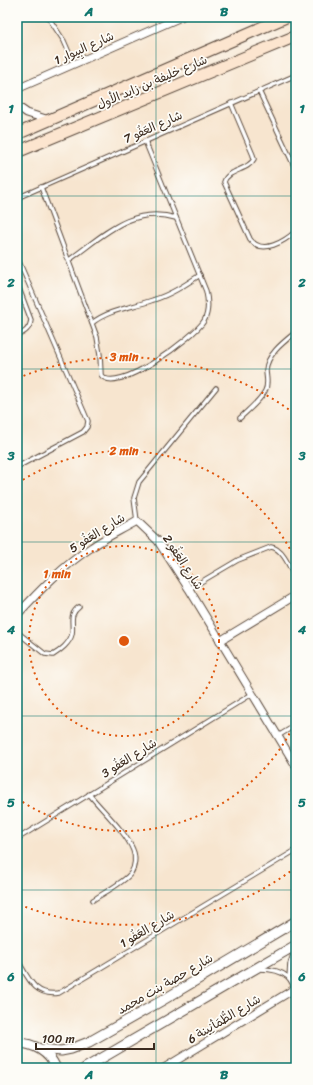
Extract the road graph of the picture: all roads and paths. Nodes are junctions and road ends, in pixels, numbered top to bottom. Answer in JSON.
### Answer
{"nodes":[{"id":1,"x":48,"y":17,"type":"edge"},
{"id":2,"x":181,"y":17,"type":"edge"},
{"id":3,"x":286,"y":17,"type":"edge"},
{"id":4,"x":296,"y":36,"type":"edge"},
{"id":5,"x":74,"y":64,"type":"junction"},
{"id":6,"x":296,"y":75,"type":"edge"},
{"id":7,"x":17,"y":89,"type":"edge"},
{"id":8,"x":259,"y":91,"type":"junction"},
{"id":9,"x":231,"y":103,"type":"junction"},
{"id":10,"x":17,"y":106,"type":"edge"},
{"id":11,"x":51,"y":120,"type":"junction"},
{"id":12,"x":17,"y":134,"type":"edge"},
{"id":13,"x":145,"y":141,"type":"junction"},
{"id":14,"x":17,"y":152,"type":"edge"},
{"id":15,"x":296,"y":170,"type":"edge"},
{"id":16,"x":41,"y":187,"type":"junction"},
{"id":17,"x":17,"y":197,"type":"edge"},
{"id":18,"x":176,"y":218,"type":"junction"},
{"id":19,"x":296,"y":231,"type":"edge"},
{"id":20,"x":17,"y":257,"type":"edge"},
{"id":21,"x":69,"y":260,"type":"junction"},
{"id":22,"x":200,"y":275,"type":"junction"},
{"id":23,"x":17,"y":283,"type":"edge"},
{"id":24,"x":92,"y":323,"type":"junction"},
{"id":25,"x":296,"y":332,"type":"edge"},
{"id":26,"x":17,"y":336,"type":"edge"},
{"id":27,"x":216,"y":388,"type":"dead end"},
{"id":28,"x":240,"y":418,"type":"dead end"},
{"id":29,"x":17,"y":467,"type":"edge"},
{"id":30,"x":137,"y":521,"type":"junction"},
{"id":31,"x":296,"y":580,"type":"edge"},
{"id":32,"x":189,"y":589,"type":"junction"},
{"id":33,"x":296,"y":595,"type":"edge"},
{"id":34,"x":79,"y":607,"type":"dead end"},
{"id":35,"x":17,"y":614,"type":"edge"},
{"id":36,"x":17,"y":632,"type":"edge"},
{"id":37,"x":220,"y":641,"type":"junction"},
{"id":38,"x":252,"y":694,"type":"junction"},
{"id":39,"x":296,"y":725,"type":"edge"},
{"id":40,"x":278,"y":736,"type":"junction"},
{"id":41,"x":296,"y":766,"type":"edge"},
{"id":42,"x":89,"y":794,"type":"junction"},
{"id":43,"x":17,"y":839,"type":"edge"},
{"id":44,"x":296,"y":850,"type":"edge"},
{"id":45,"x":93,"y":900,"type":"dead end"},
{"id":46,"x":296,"y":921,"type":"edge"},
{"id":47,"x":296,"y":946,"type":"edge"},
{"id":48,"x":17,"y":959,"type":"edge"},
{"id":49,"x":255,"y":970,"type":"junction"},
{"id":50,"x":289,"y":978,"type":"junction"},
{"id":51,"x":296,"y":989,"type":"edge"},
{"id":52,"x":19,"y":1042,"type":"edge"},
{"id":53,"x":40,"y":1050,"type":"junction"},
{"id":54,"x":56,"y":1068,"type":"edge"},
{"id":55,"x":85,"y":1068,"type":"edge"},
{"id":56,"x":164,"y":1068,"type":"edge"}],
"edges":[{"from":1,"to":5,"type":"lane"},
{"from":2,"to":5,"type":"street","name":"شارع البِيوار 1"},
{"from":3,"to":11,"type":"main road","name":"شارع خليفة بن زايد الأول"},
{"from":4,"to":14,"type":"main road","name":"شارع خليفة بن زايد الأول"},
{"from":5,"to":7,"type":"street","name":"شارع البِيوار 1"},
{"from":6,"to":8,"type":"lane","name":"شارع العَفُو 7"},
{"from":8,"to":9,"type":"lane","name":"شارع العَفُو 7"},
{"from":8,"to":15,"type":"lane"},
{"from":9,"to":13,"type":"lane","name":"شارع العَفُو 7"},
{"from":9,"to":19,"type":"lane"},
{"from":10,"to":11,"type":"street"},
{"from":11,"to":12,"type":"main road","name":"شارع خليفة بن زايد الأول"},
{"from":13,"to":16,"type":"lane","name":"شارع العَفُو 7"},
{"from":13,"to":18,"type":"lane"},
{"from":16,"to":17,"type":"lane","name":"شارع العَفُو 7"},
{"from":16,"to":21,"type":"lane"},
{"from":18,"to":21,"type":"lane"},
{"from":18,"to":22,"type":"lane"},
{"from":20,"to":29,"type":"lane"},
{"from":21,"to":24,"type":"lane"},
{"from":22,"to":24,"type":"lane"},
{"from":22,"to":24,"type":"lane"},
{"from":23,"to":26,"type":"lane"},
{"from":25,"to":28,"type":"lane"},
{"from":27,"to":30,"type":"lane"},
{"from":30,"to":32,"type":"street","name":"شارع العَفُو 2"},
{"from":30,"to":35,"type":"street","name":"شارع العَفُو 5"},
{"from":31,"to":32,"type":"lane"},
{"from":32,"to":37,"type":"street","name":"شارع العَفُو 2"},
{"from":33,"to":37,"type":"street"},
{"from":34,"to":36,"type":"lane"},
{"from":37,"to":38,"type":"street","name":"شارع العَفُو 2"},
{"from":38,"to":40,"type":"street","name":"شارع العَفُو 2"},
{"from":38,"to":42,"type":"lane","name":"شارع العَفُو 3"},
{"from":39,"to":40,"type":"lane"},
{"from":40,"to":41,"type":"street","name":"شارع العَفُو 2"},
{"from":42,"to":43,"type":"lane","name":"شارع العَفُو 3"},
{"from":42,"to":45,"type":"lane"},
{"from":44,"to":48,"type":"lane","name":"شارع العَفُو 1"},
{"from":46,"to":53,"type":"street","name":"شارع حصة بنت محمد"},
{"from":47,"to":49,"type":"street"},
{"from":47,"to":50,"type":"lane"},
{"from":49,"to":50,"type":"lane"},
{"from":49,"to":55,"type":"street"},
{"from":50,"to":51,"type":"lane"},
{"from":51,"to":56,"type":"street","name":"شارع الطُّمَأنِينة 6"},
{"from":52,"to":53,"type":"street"},
{"from":53,"to":54,"type":"street"}]}
